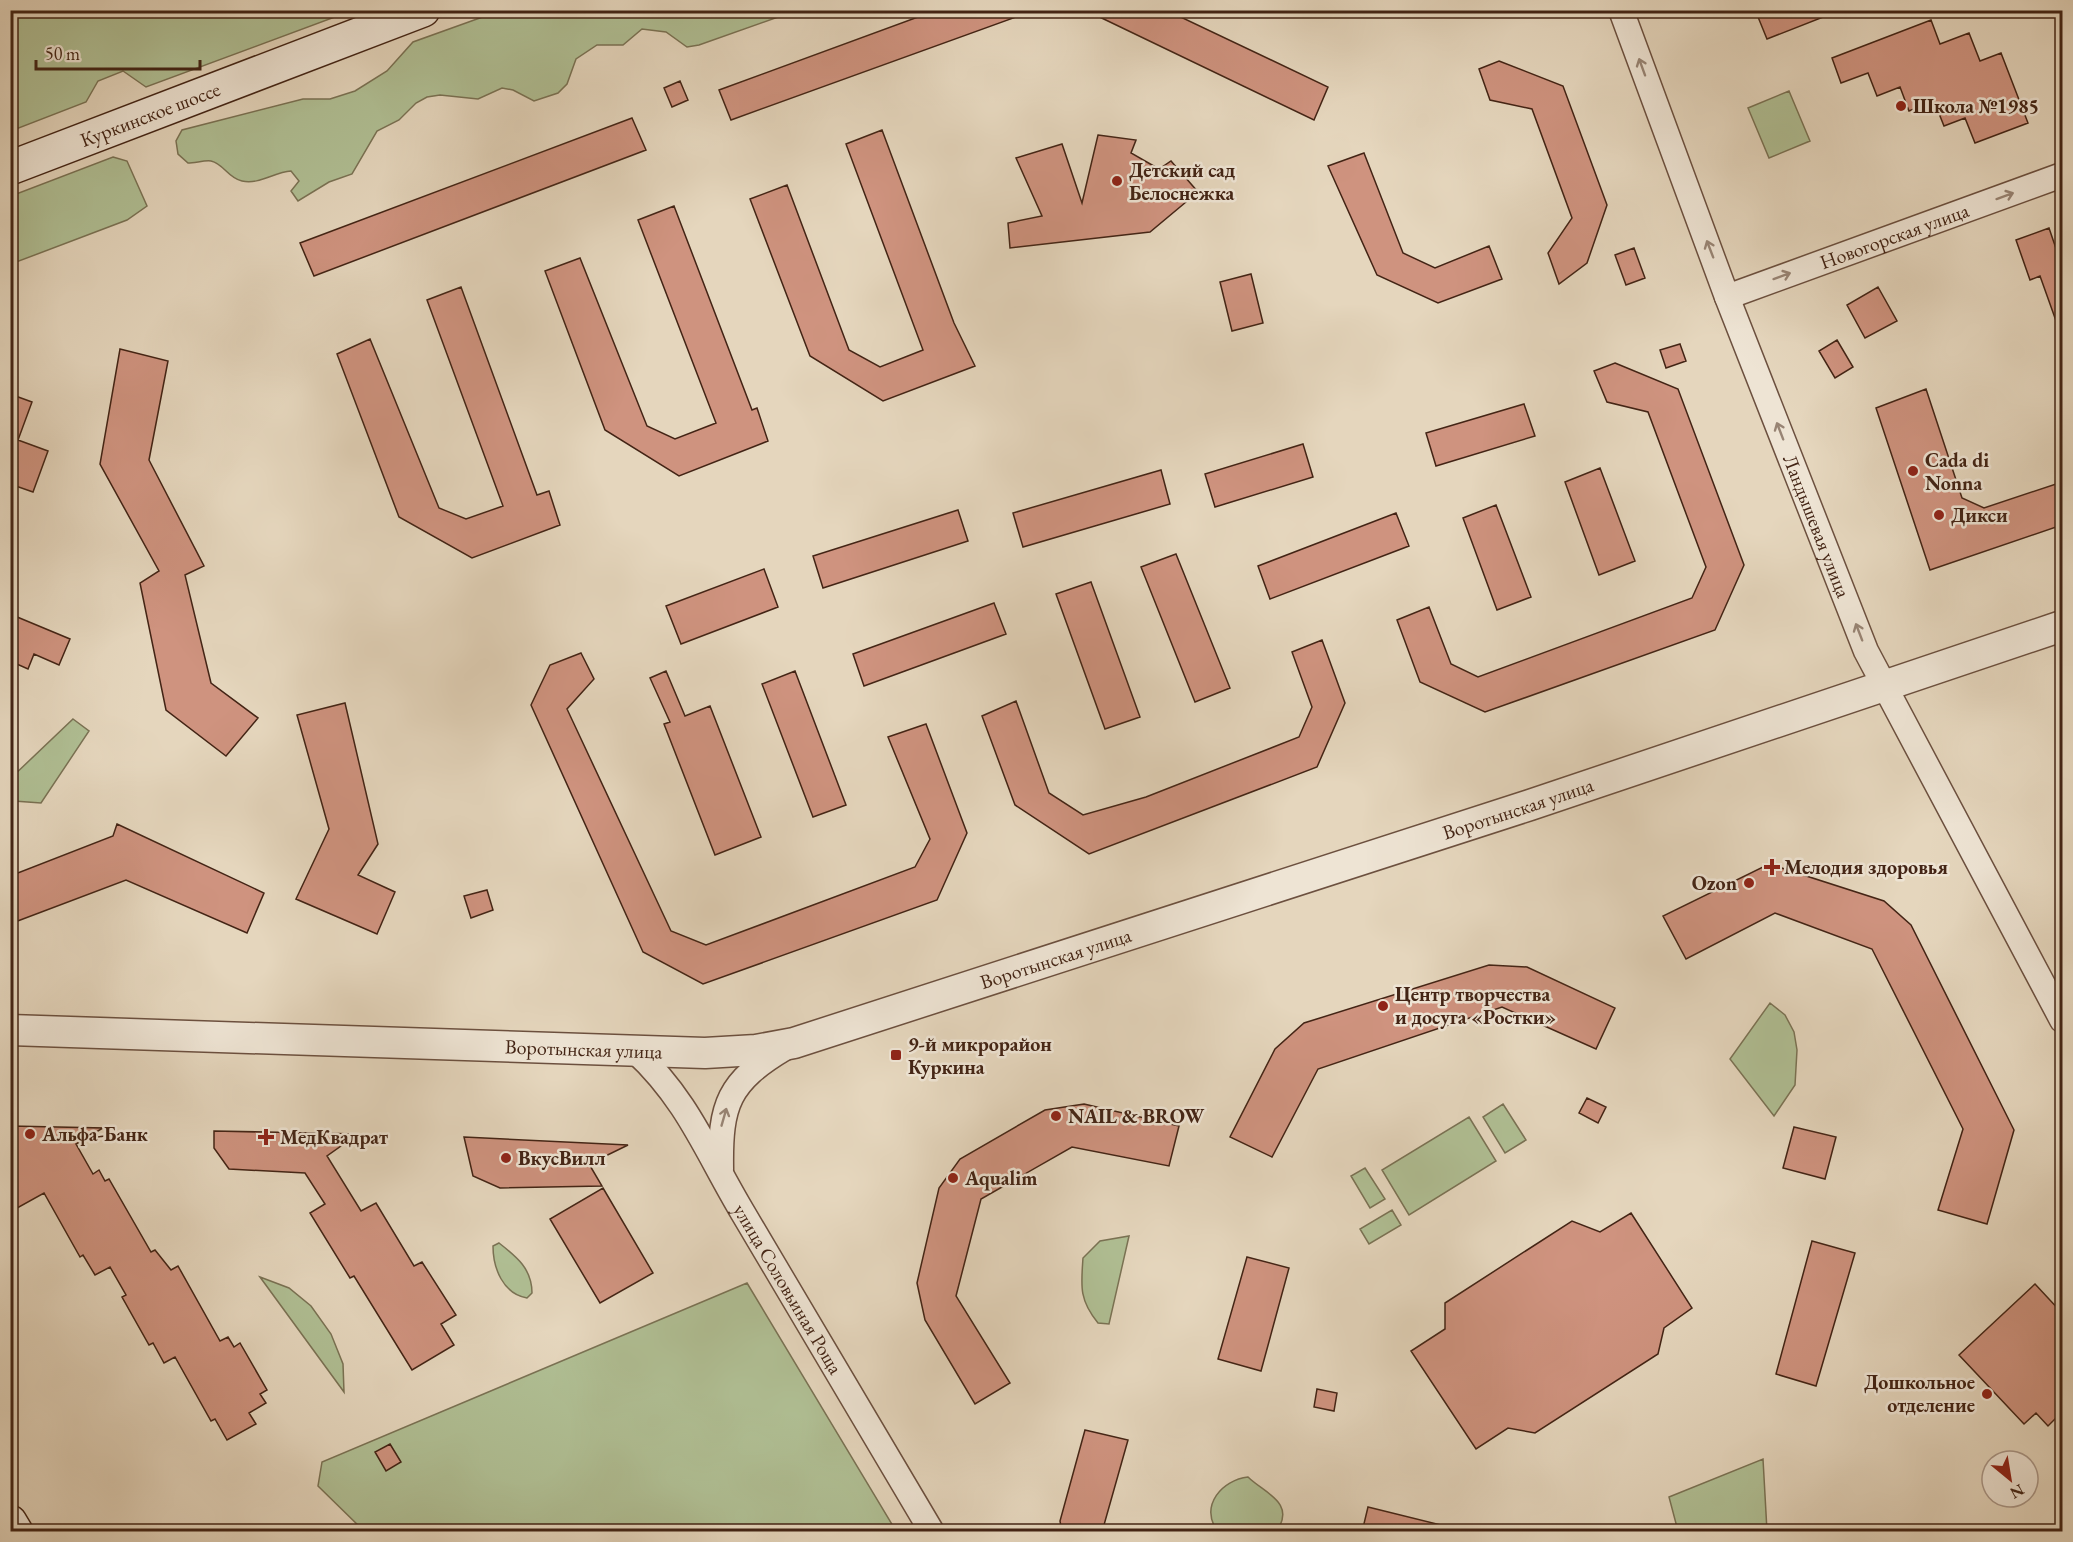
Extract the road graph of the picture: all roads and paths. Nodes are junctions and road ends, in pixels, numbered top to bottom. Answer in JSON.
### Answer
{"nodes":[{"id":1,"x":423,"y":10,"type":"edge"},
{"id":2,"x":1621,"y":10,"type":"edge"},
{"id":3,"x":10,"y":168,"type":"edge"},
{"id":4,"x":2062,"y":175,"type":"edge"},
{"id":5,"x":1727,"y":297,"type":"junction"},
{"id":6,"x":2062,"y":626,"type":"edge"},
{"id":7,"x":1886,"y":684,"type":"junction"},
{"id":8,"x":2062,"y":1020,"type":"edge"},
{"id":9,"x":10,"y":1030,"type":"edge"},
{"id":10,"x":794,"y":1043,"type":"junction"},
{"id":11,"x":636,"y":1051,"type":"junction"},
{"id":12,"x":721,"y":1175,"type":"junction"},
{"id":13,"x":10,"y":1522,"type":"edge"},
{"id":14,"x":16,"y":1532,"type":"edge"},
{"id":15,"x":932,"y":1532,"type":"edge"}],
"edges":[{"from":1,"to":3,"type":"main road","name":"Куркинское шоссе"},
{"from":5,"to":2,"type":"street","name":"Ландышевая улица","one_way":true},
{"from":5,"to":4,"type":"street","name":"Новогорская улица","one_way":true},
{"from":7,"to":5,"type":"street","name":"Ландышевая улица","one_way":true},
{"from":6,"to":7,"type":"street","name":"Воротынская улица"},
{"from":7,"to":8,"type":"street","name":"Ландышевая улица"},
{"from":7,"to":10,"type":"street","name":"Воротынская улица"},
{"from":9,"to":11,"type":"street","name":"Воротынская улица"},
{"from":10,"to":11,"type":"street","name":"Воротынская улица"},
{"from":12,"to":10,"type":"street","one_way":true},
{"from":11,"to":12,"type":"street","name":"улица Соловьиная Роща"},
{"from":12,"to":15,"type":"street","name":"улица Соловьиная Роща"},
{"from":13,"to":14,"type":"main road"}]}
